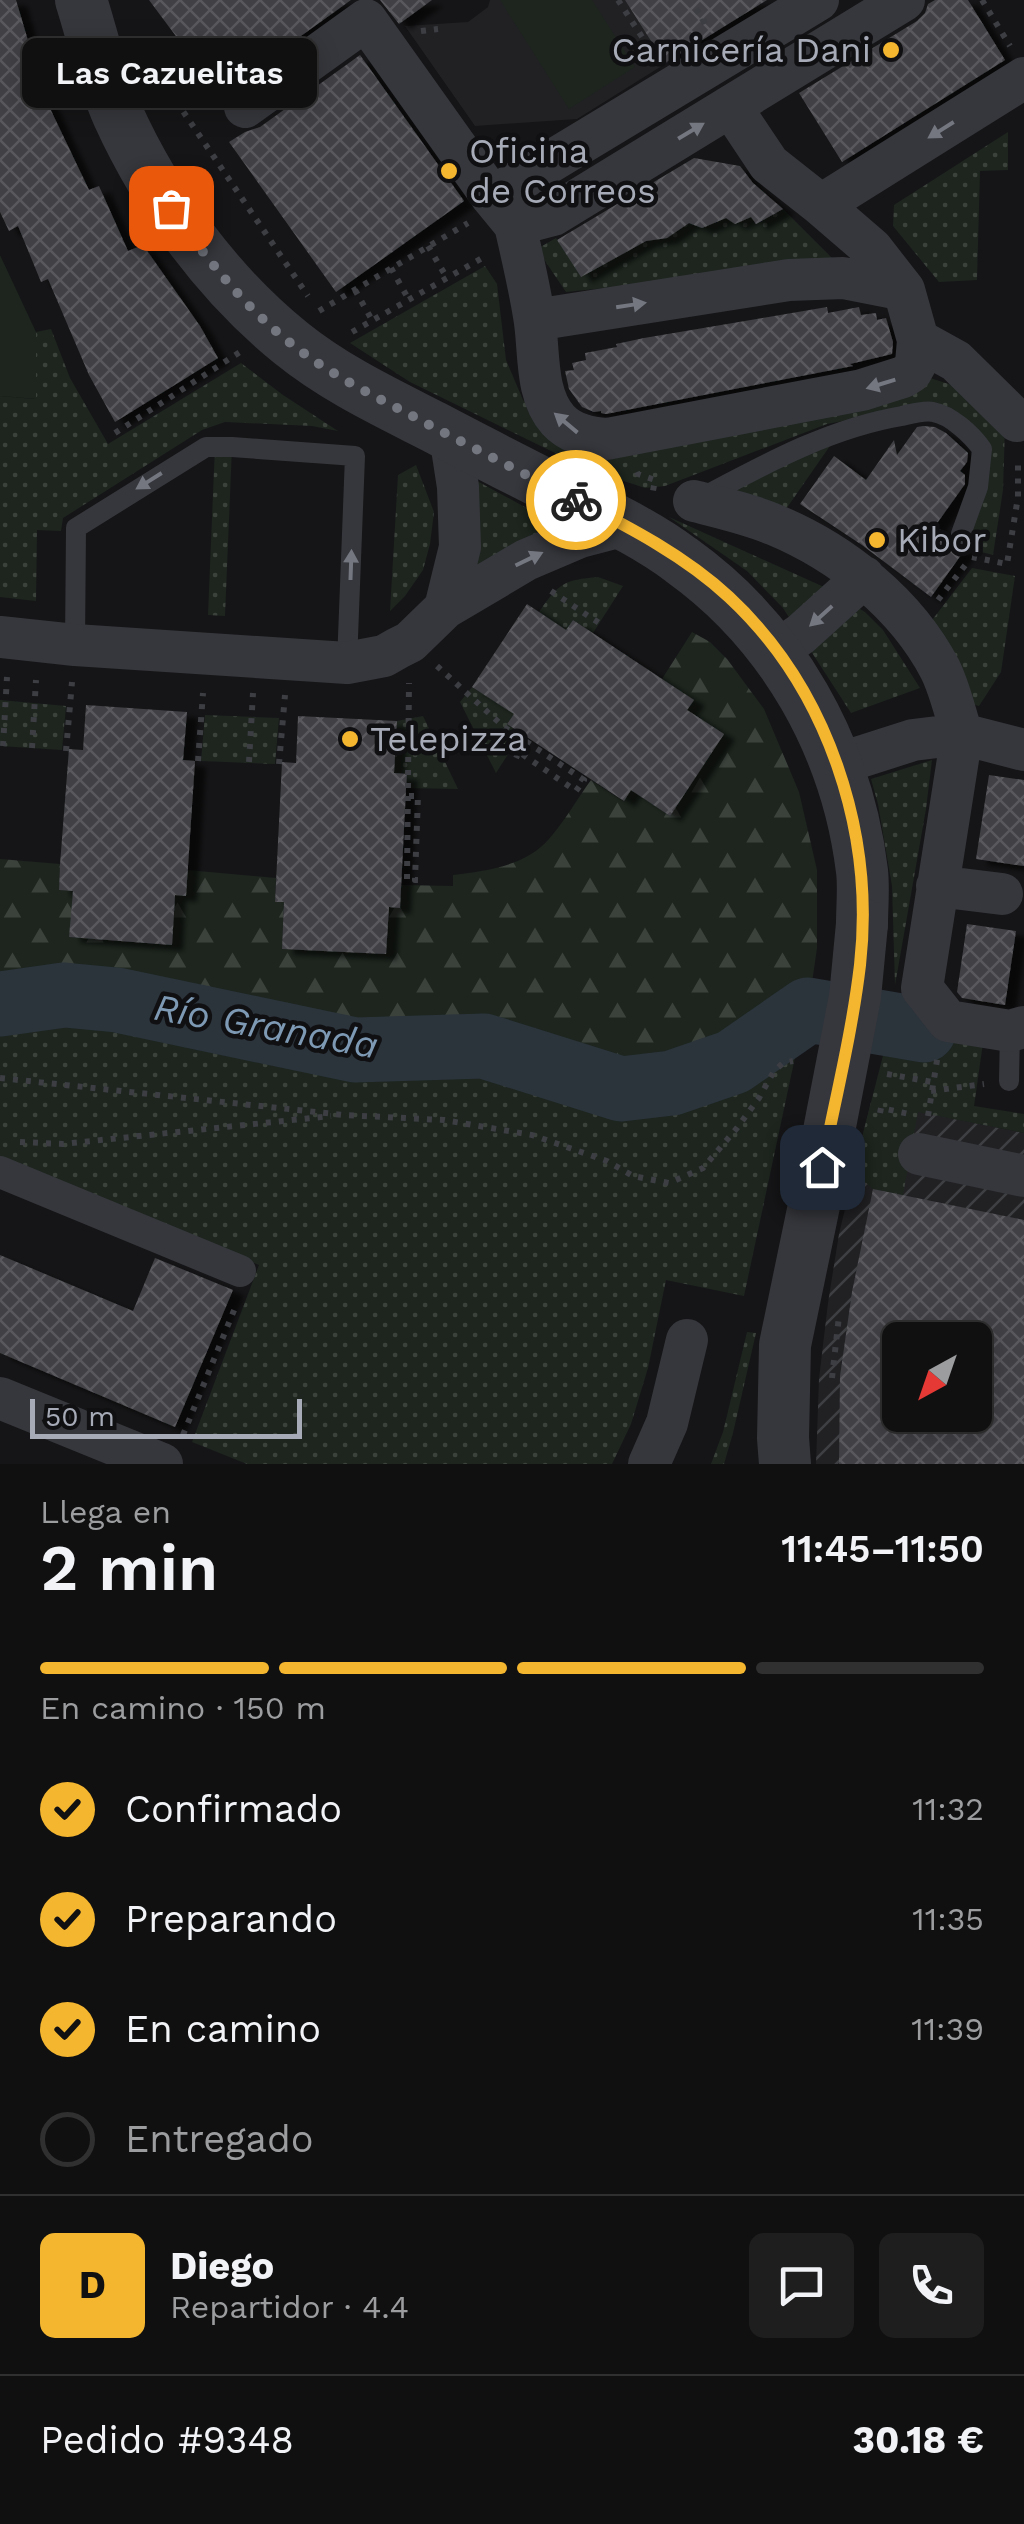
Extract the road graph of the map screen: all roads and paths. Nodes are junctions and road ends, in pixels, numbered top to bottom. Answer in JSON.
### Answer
{"nodes":[{"id":1,"x":81,"y":0,"type":"edge"},
{"id":2,"x":818,"y":0,"type":"edge"},
{"id":3,"x":904,"y":0,"type":"edge"},
{"id":4,"x":982,"y":0,"type":"edge"},
{"id":5,"x":622,"y":3,"type":"edge"},
{"id":6,"x":696,"y":9,"type":"dead end"},
{"id":7,"x":366,"y":10,"type":"edge"},
{"id":8,"x":698,"y":24,"type":"dead end"},
{"id":9,"x":139,"y":46,"type":"dead end"},
{"id":10,"x":655,"y":58,"type":"dead end"},
{"id":11,"x":1020,"y":66,"type":"edge"},
{"id":12,"x":245,"y":107,"type":"dead end"},
{"id":13,"x":731,"y":107,"type":"junction"},
{"id":14,"x":822,"y":205,"type":"junction"},
{"id":15,"x":506,"y":216,"type":"junction"},
{"id":16,"x":428,"y":246,"type":"junction"},
{"id":17,"x":391,"y":268,"type":"junction"},
{"id":18,"x":446,"y":278,"type":"junction"},
{"id":19,"x":355,"y":290,"type":"junction"},
{"id":20,"x":904,"y":290,"type":"junction"},
{"id":21,"x":408,"y":300,"type":"junction"},
{"id":22,"x":318,"y":312,"type":"junction"},
{"id":23,"x":372,"y":320,"type":"junction"},
{"id":24,"x":535,"y":320,"type":"junction"},
{"id":25,"x":328,"y":326,"type":"dead end"},
{"id":26,"x":349,"y":333,"type":"dead end"},
{"id":27,"x":918,"y":340,"type":"junction"},
{"id":28,"x":244,"y":350,"type":"dead end"},
{"id":29,"x":1017,"y":420,"type":"joint"},
{"id":30,"x":115,"y":433,"type":"dead end"},
{"id":31,"x":450,"y":436,"type":"junction"},
{"id":32,"x":694,"y":501,"type":"joint"},
{"id":33,"x":626,"y":526,"type":"junction"},
{"id":34,"x":962,"y":534,"type":"dead end"},
{"id":35,"x":971,"y":557,"type":"dead end"},
{"id":36,"x":526,"y":560,"type":"junction"},
{"id":37,"x":985,"y":560,"type":"dead end"},
{"id":38,"x":864,"y":577,"type":"junction"},
{"id":39,"x":445,"y":608,"type":"junction"},
{"id":40,"x":599,"y":623,"type":"dead end"},
{"id":41,"x":916,"y":629,"type":"junction"},
{"id":42,"x":30,"y":640,"type":"edge"},
{"id":43,"x":410,"y":642,"type":"junction"},
{"id":44,"x":777,"y":651,"type":"junction"},
{"id":45,"x":205,"y":653,"type":"junction"},
{"id":46,"x":272,"y":658,"type":"junction"},
{"id":47,"x":347,"y":662,"type":"junction"},
{"id":48,"x":962,"y":734,"type":"junction"},
{"id":49,"x":526,"y":741,"type":"junction"},
{"id":50,"x":3,"y":746,"type":"dead end"},
{"id":51,"x":32,"y":748,"type":"dead end"},
{"id":52,"x":1024,"y":750,"type":"edge"},
{"id":53,"x":66,"y":751,"type":"dead end"},
{"id":54,"x":198,"y":761,"type":"dead end"},
{"id":55,"x":249,"y":762,"type":"dead end"},
{"id":56,"x":279,"y":764,"type":"dead end"},
{"id":57,"x":838,"y":764,"type":"junction"},
{"id":58,"x":418,"y":796,"type":"junction"},
{"id":59,"x":407,"y":879,"type":"dead end"},
{"id":60,"x":424,"y":880,"type":"dead end"},
{"id":61,"x":937,"y":886,"type":"junction"},
{"id":62,"x":1002,"y":894,"type":"dead end"},
{"id":63,"x":948,"y":1021,"type":"junction"},
{"id":64,"x":1017,"y":1029,"type":"edge"},
{"id":65,"x":793,"y":1061,"type":"dead end"},
{"id":66,"x":887,"y":1074,"type":"dead end"},
{"id":67,"x":0,"y":1078,"type":"edge"},
{"id":68,"x":1009,"y":1080,"type":"joint"},
{"id":69,"x":932,"y":1082,"type":"junction"},
{"id":70,"x":931,"y":1092,"type":"junction"},
{"id":71,"x":344,"y":1115,"type":"junction"},
{"id":72,"x":877,"y":1125,"type":"dead end"},
{"id":73,"x":919,"y":1154,"type":"dead end"},
{"id":74,"x":2,"y":1157,"type":"edge"},
{"id":75,"x":1024,"y":1176,"type":"edge"},
{"id":76,"x":240,"y":1270,"type":"joint"},
{"id":77,"x":841,"y":1302,"type":"dead end"},
{"id":78,"x":686,"y":1340,"type":"dead end"},
{"id":79,"x":784,"y":1345,"type":"junction"},
{"id":80,"x":831,"y":1384,"type":"dead end"},
{"id":81,"x":0,"y":1398,"type":"edge"},
{"id":82,"x":170,"y":1455,"type":"edge"},
{"id":83,"x":649,"y":1464,"type":"edge"},
{"id":84,"x":747,"y":1464,"type":"edge"},
{"id":85,"x":786,"y":1464,"type":"edge"}],
"edges":[{"from":1,"to":31,"type":"street"},
{"from":2,"to":15,"type":"street"},
{"from":3,"to":13,"type":"street"},
{"from":4,"to":11,"type":"path"},
{"from":5,"to":10,"type":"path"},
{"from":6,"to":8,"type":"path"},
{"from":7,"to":12,"type":"street"},
{"from":7,"to":15,"type":"street"},
{"from":9,"to":22,"type":"path"},
{"from":11,"to":14,"type":"street","one_way":true},
{"from":13,"to":14,"type":"street"},
{"from":15,"to":13,"type":"street","one_way":true},
{"from":14,"to":20,"type":"street"},
{"from":15,"to":16,"type":"path"},
{"from":15,"to":18,"type":"path"},
{"from":15,"to":24,"type":"street"},
{"from":16,"to":17,"type":"path"},
{"from":16,"to":18,"type":"path"},
{"from":17,"to":19,"type":"path"},
{"from":17,"to":21,"type":"path"},
{"from":18,"to":21,"type":"path"},
{"from":19,"to":22,"type":"path"},
{"from":19,"to":23,"type":"path"},
{"from":24,"to":20,"type":"street","one_way":true},
{"from":20,"to":27,"type":"street"},
{"from":21,"to":23,"type":"path"},
{"from":22,"to":25,"type":"path"},
{"from":23,"to":26,"type":"path"},
{"from":27,"to":24,"type":"street","one_way":true},
{"from":27,"to":29,"type":"street"},
{"from":28,"to":30,"type":"path"},
{"from":29,"to":37,"type":"path"},
{"from":31,"to":33,"type":"street"},
{"from":31,"to":39,"type":"street"},
{"from":32,"to":34,"type":"lane"},
{"from":32,"to":38,"type":"street"},
{"from":36,"to":33,"type":"street","one_way":true},
{"from":33,"to":44,"type":"street"},
{"from":35,"to":41,"type":"path"},
{"from":36,"to":39,"type":"street"},
{"from":36,"to":40,"type":"path"},
{"from":38,"to":41,"type":"street"},
{"from":38,"to":44,"type":"street","one_way":true},
{"from":39,"to":43,"type":"street"},
{"from":41,"to":48,"type":"street"},
{"from":42,"to":45,"type":"street"},
{"from":47,"to":42,"type":"lane","one_way":true},
{"from":42,"to":50,"type":"path"},
{"from":42,"to":51,"type":"path"},
{"from":42,"to":53,"type":"path"},
{"from":43,"to":47,"type":"street"},
{"from":43,"to":49,"type":"path"},
{"from":43,"to":58,"type":"path"},
{"from":44,"to":57,"type":"street"},
{"from":45,"to":46,"type":"street"},
{"from":45,"to":54,"type":"path"},
{"from":46,"to":47,"type":"street"},
{"from":46,"to":55,"type":"path"},
{"from":46,"to":56,"type":"path"},
{"from":48,"to":52,"type":"street"},
{"from":48,"to":57,"type":"street"},
{"from":48,"to":61,"type":"street"},
{"from":49,"to":49,"type":"path"},
{"from":57,"to":79,"type":"street","bridge":true},
{"from":58,"to":59,"type":"path"},
{"from":58,"to":60,"type":"path"},
{"from":61,"to":62,"type":"street"},
{"from":61,"to":63,"type":"street"},
{"from":63,"to":64,"type":"street"},
{"from":63,"to":69,"type":"path"},
{"from":64,"to":68,"type":"lane"},
{"from":65,"to":71,"type":"path"},
{"from":66,"to":69,"type":"path"},
{"from":67,"to":71,"type":"path"},
{"from":68,"to":70,"type":"path"},
{"from":69,"to":70,"type":"path"},
{"from":70,"to":72,"type":"path"},
{"from":71,"to":74,"type":"path"},
{"from":73,"to":75,"type":"street"},
{"from":74,"to":76,"type":"street"},
{"from":76,"to":82,"type":"path"},
{"from":77,"to":80,"type":"path"},
{"from":78,"to":83,"type":"street"},
{"from":79,"to":84,"type":"street"},
{"from":79,"to":85,"type":"street"},
{"from":81,"to":82,"type":"street"}]}
